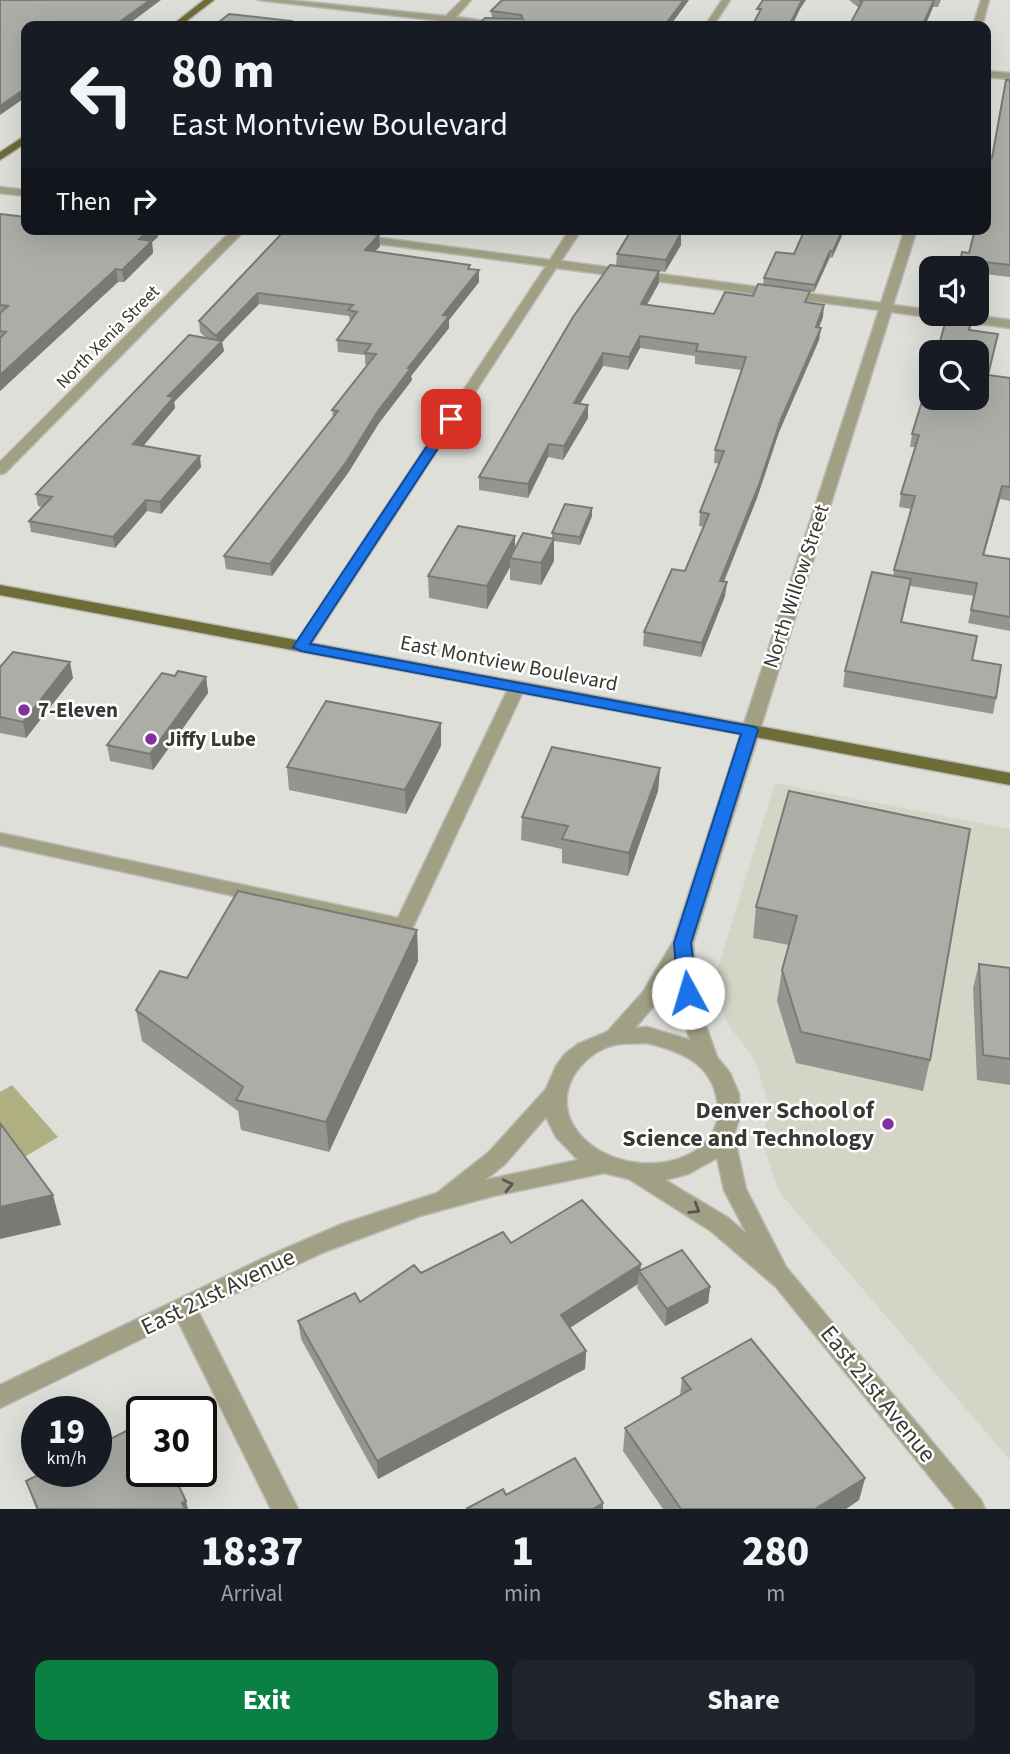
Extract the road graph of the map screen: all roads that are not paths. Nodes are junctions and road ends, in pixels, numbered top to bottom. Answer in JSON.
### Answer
{"nodes":[{"id":1,"x":210,"y":0,"type":"edge"},
{"id":2,"x":262,"y":0,"type":"edge"},
{"id":3,"x":467,"y":0,"type":"edge"},
{"id":4,"x":726,"y":0,"type":"edge"},
{"id":5,"x":985,"y":0,"type":"edge"},
{"id":6,"x":182,"y":21,"type":"edge"},
{"id":7,"x":429,"y":21,"type":"edge"},
{"id":8,"x":447,"y":21,"type":"edge"},
{"id":9,"x":712,"y":21,"type":"edge"},
{"id":10,"x":979,"y":21,"type":"edge"},
{"id":11,"x":991,"y":74,"type":"edge"},
{"id":12,"x":1010,"y":76,"type":"edge"},
{"id":13,"x":21,"y":142,"type":"edge"},
{"id":14,"x":0,"y":157,"type":"edge"},
{"id":15,"x":0,"y":190,"type":"edge"},
{"id":16,"x":21,"y":192,"type":"edge"},
{"id":17,"x":234,"y":235,"type":"edge"},
{"id":18,"x":572,"y":235,"type":"edge"},
{"id":19,"x":909,"y":235,"type":"edge"},
{"id":20,"x":344,"y":236,"type":"edge"},
{"id":21,"x":554,"y":263,"type":"junction"},
{"id":22,"x":886,"y":307,"type":"junction"},
{"id":23,"x":1010,"y":324,"type":"edge"},
{"id":24,"x":0,"y":470,"type":"edge"},
{"id":25,"x":0,"y":590,"type":"edge"},
{"id":26,"x":301,"y":647,"type":"junction"},
{"id":27,"x":517,"y":687,"type":"junction"},
{"id":28,"x":750,"y":730,"type":"junction"},
{"id":29,"x":1010,"y":779,"type":"edge"},
{"id":30,"x":0,"y":839,"type":"edge"},
{"id":31,"x":682,"y":943,"type":"junction"},
{"id":32,"x":614,"y":1037,"type":"junction"},
{"id":33,"x":707,"y":1059,"type":"junction"},
{"id":34,"x":554,"y":1094,"type":"junction"},
{"id":35,"x":723,"y":1136,"type":"junction"},
{"id":36,"x":602,"y":1165,"type":"junction"},
{"id":37,"x":637,"y":1174,"type":"junction"},
{"id":38,"x":442,"y":1201,"type":"junction"},
{"id":39,"x":784,"y":1280,"type":"junction"},
{"id":40,"x":184,"y":1308,"type":"junction"},
{"id":41,"x":0,"y":1397,"type":"edge"},
{"id":42,"x":285,"y":1509,"type":"edge"},
{"id":43,"x":972,"y":1509,"type":"edge"}],
"edges":[{"from":1,"to":6,"type":"main road"},
{"from":2,"to":7,"type":"street"},
{"from":3,"to":8,"type":"street"},
{"from":4,"to":9,"type":"street"},
{"from":5,"to":10,"type":"street"},
{"from":11,"to":12,"type":"street"},
{"from":13,"to":14,"type":"main road"},
{"from":15,"to":16,"type":"street"},
{"from":17,"to":24,"type":"street","name":"North Xenia Street"},
{"from":18,"to":21,"type":"street"},
{"from":19,"to":22,"type":"street","name":"North Willow Street"},
{"from":20,"to":21,"type":"street"},
{"from":21,"to":22,"type":"street"},
{"from":21,"to":26,"type":"street"},
{"from":22,"to":23,"type":"street"},
{"from":22,"to":28,"type":"street","name":"North Willow Street"},
{"from":25,"to":26,"type":"main road","name":"East Montview Boulevard"},
{"from":26,"to":27,"type":"main road","name":"East Montview Boulevard"},
{"from":27,"to":28,"type":"main road","name":"East Montview Boulevard"},
{"from":27,"to":30,"type":"street"},
{"from":28,"to":29,"type":"main road","name":"East Montview Boulevard"},
{"from":28,"to":31,"type":"street","name":"North Willow Street"},
{"from":31,"to":32,"type":"street","name":"North Willow Street"},
{"from":31,"to":33,"type":"street","name":"North Willow Street"},
{"from":32,"to":33,"type":"street"},
{"from":32,"to":34,"type":"street"},
{"from":33,"to":35,"type":"street"},
{"from":34,"to":36,"type":"street"},
{"from":34,"to":38,"type":"street","name":"East 21st Avenue"},
{"from":35,"to":37,"type":"street"},
{"from":35,"to":39,"type":"street","name":"East 21st Avenue"},
{"from":36,"to":37,"type":"street"},
{"from":38,"to":36,"type":"street","name":"East 21st Avenue","one_way":true},
{"from":37,"to":39,"type":"street","name":"East 21st Avenue","one_way":true},
{"from":38,"to":40,"type":"street","name":"East 21st Avenue"},
{"from":39,"to":43,"type":"street","name":"East 21st Avenue"},
{"from":40,"to":41,"type":"street","name":"East 21st Avenue"},
{"from":40,"to":42,"type":"street"}]}
